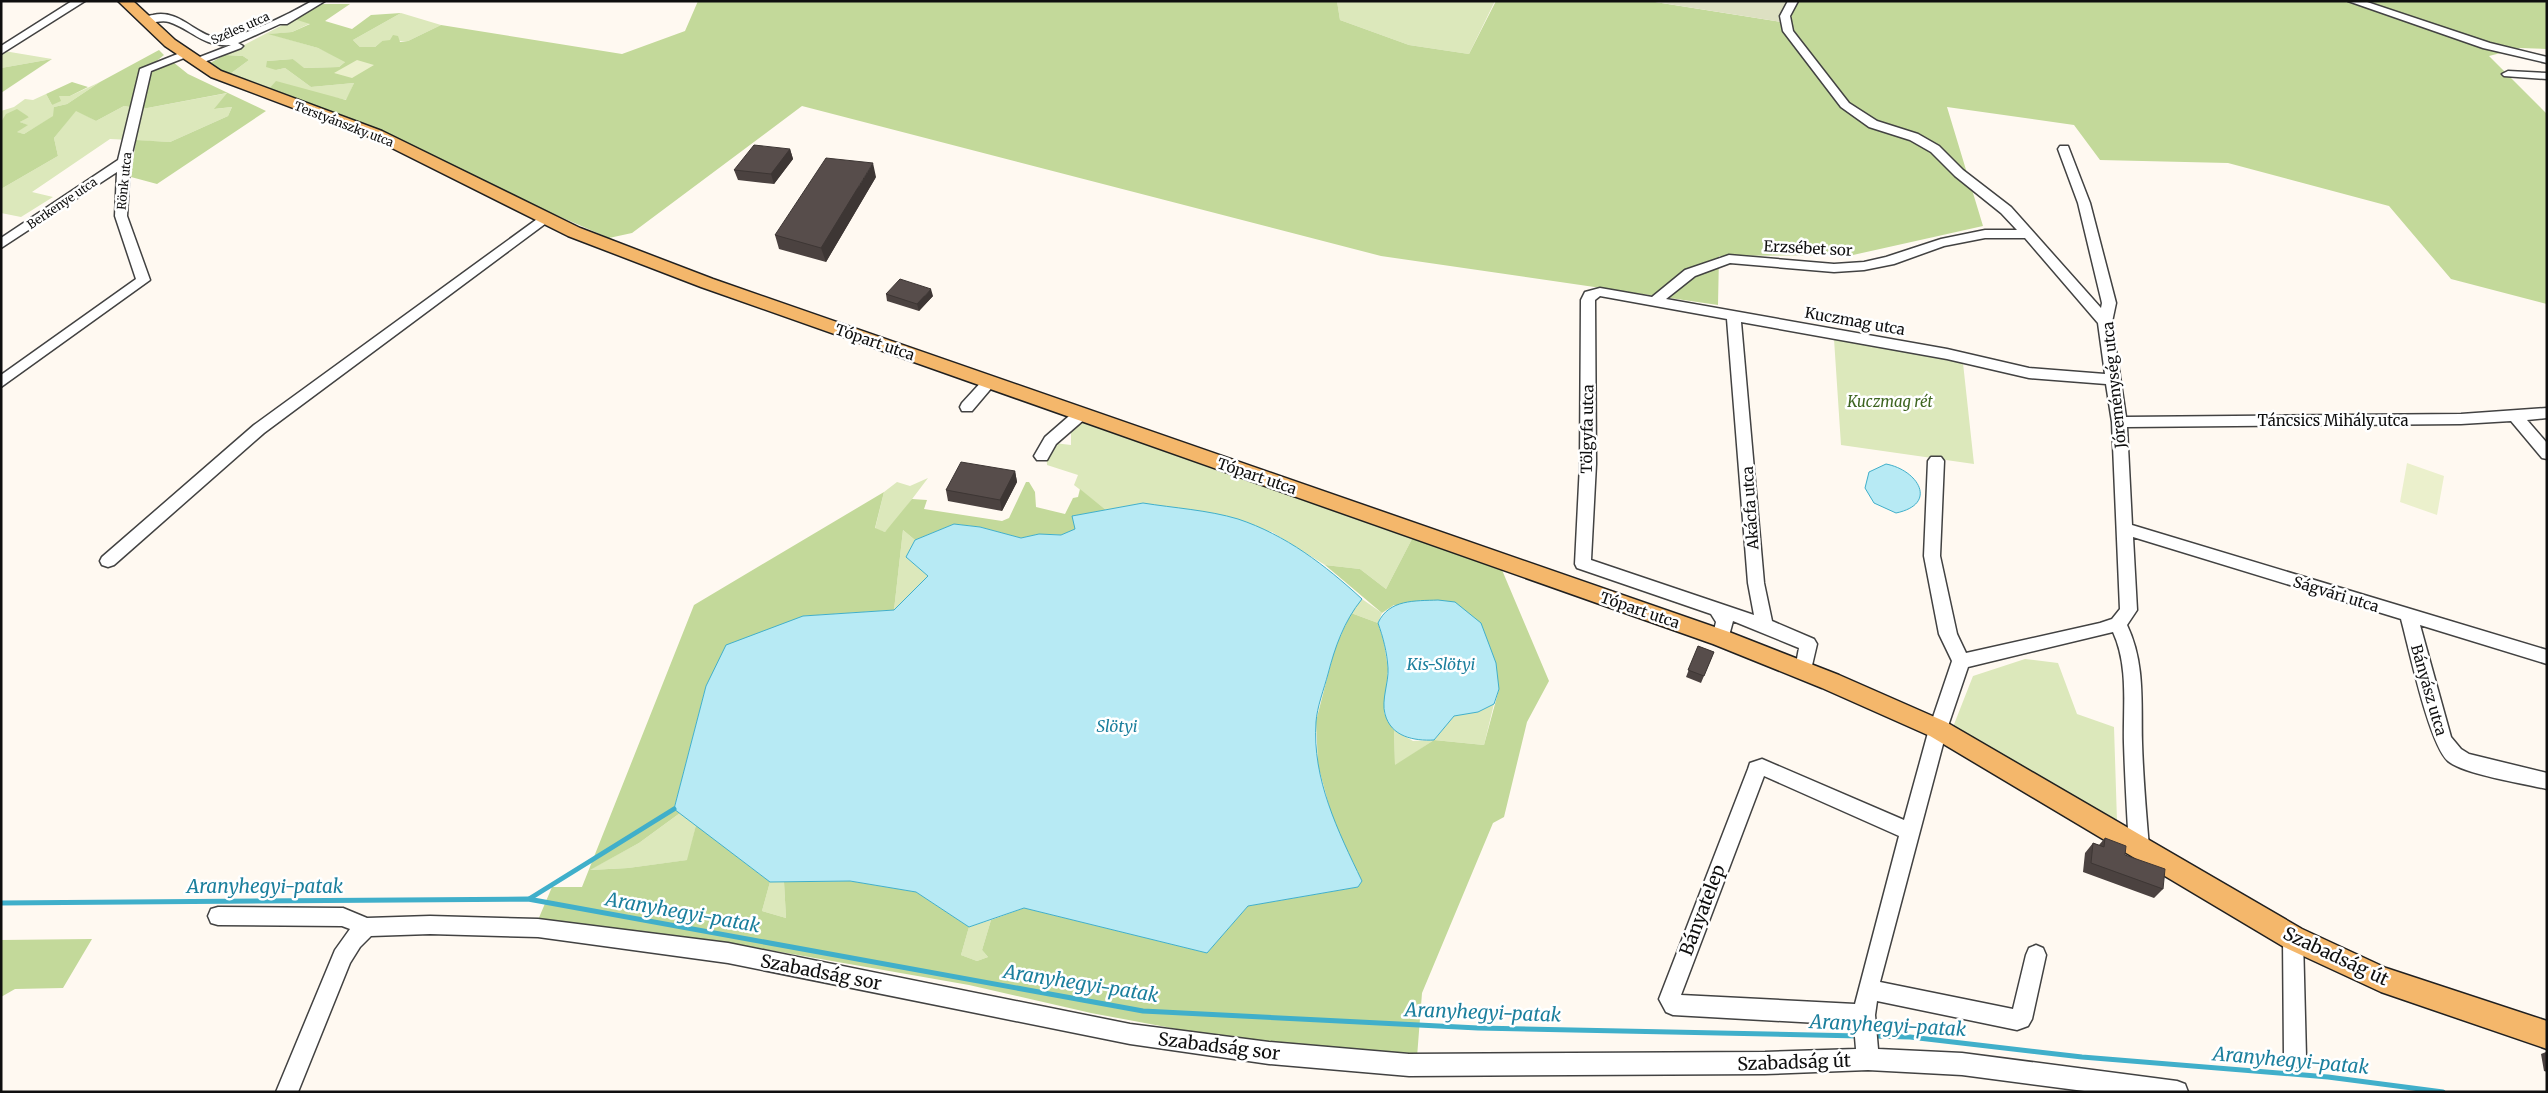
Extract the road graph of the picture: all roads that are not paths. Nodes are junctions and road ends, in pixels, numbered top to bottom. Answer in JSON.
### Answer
{"nodes":[{"id":1,"x":80,"y":1,"type":"edge"},
{"id":2,"x":125,"y":1,"type":"edge"},
{"id":3,"x":320,"y":1,"type":"edge"},
{"id":4,"x":1793,"y":1,"type":"edge"},
{"id":5,"x":2353,"y":1,"type":"edge"},
{"id":6,"x":292,"y":16,"type":"junction"},
{"id":7,"x":145,"y":20,"type":"junction"},
{"id":8,"x":1,"y":51,"type":"edge"},
{"id":9,"x":191,"y":58,"type":"junction"},
{"id":10,"x":2547,"y":60,"type":"edge"},
{"id":11,"x":2508,"y":74,"type":"dead end"},
{"id":12,"x":2547,"y":76,"type":"edge"},
{"id":13,"x":2064,"y":149,"type":"dead end"},
{"id":14,"x":1946,"y":161,"type":"joint"},
{"id":15,"x":124,"y":162,"type":"junction"},
{"id":16,"x":544,"y":218,"type":"junction"},
{"id":17,"x":574,"y":232,"type":"joint"},
{"id":18,"x":2028,"y":234,"type":"junction"},
{"id":19,"x":1,"y":244,"type":"edge"},
{"id":20,"x":1590,"y":295,"type":"joint"},
{"id":21,"x":1654,"y":302,"type":"junction"},
{"id":22,"x":1734,"y":317,"type":"junction"},
{"id":23,"x":2105,"y":322,"type":"junction"},
{"id":24,"x":2114,"y":380,"type":"junction"},
{"id":25,"x":1,"y":382,"type":"edge"},
{"id":26,"x":989,"y":382,"type":"junction"},
{"id":27,"x":967,"y":407,"type":"dead end"},
{"id":28,"x":2547,"y":413,"type":"edge"},
{"id":29,"x":1080,"y":414,"type":"junction"},
{"id":30,"x":2515,"y":415,"type":"junction"},
{"id":31,"x":2119,"y":422,"type":"junction"},
{"id":32,"x":2547,"y":454,"type":"edge"},
{"id":33,"x":1042,"y":456,"type":"dead end"},
{"id":34,"x":1936,"y":461,"type":"dead end"},
{"id":35,"x":2126,"y":529,"type":"junction"},
{"id":36,"x":108,"y":561,"type":"dead end"},
{"id":37,"x":1717,"y":609,"type":"junction"},
{"id":38,"x":2409,"y":616,"type":"junction"},
{"id":39,"x":2118,"y":624,"type":"junction"},
{"id":40,"x":1764,"y":625,"type":"junction"},
{"id":41,"x":1721,"y":638,"type":"junction"},
{"id":42,"x":2547,"y":657,"type":"edge"},
{"id":43,"x":1961,"y":661,"type":"junction"},
{"id":44,"x":1804,"y":669,"type":"junction"},
{"id":45,"x":1938,"y":729,"type":"junction"},
{"id":46,"x":2547,"y":782,"type":"edge"},
{"id":47,"x":1910,"y":832,"type":"junction"},
{"id":48,"x":2139,"y":847,"type":"junction"},
{"id":49,"x":224,"y":916,"type":"dead end"},
{"id":50,"x":367,"y":927,"type":"junction"},
{"id":51,"x":2293,"y":938,"type":"junction"},
{"id":52,"x":2036,"y":955,"type":"dead end"},
{"id":53,"x":1868,"y":989,"type":"junction"},
{"id":54,"x":1864,"y":1019,"type":"junction"},
{"id":55,"x":2547,"y":1035,"type":"edge"},
{"id":56,"x":1868,"y":1057,"type":"junction"},
{"id":57,"x":2295,"y":1057,"type":"dead end"},
{"id":58,"x":1409,"y":1065,"type":"joint"},
{"id":59,"x":287,"y":1092,"type":"edge"},
{"id":60,"x":2177,"y":1092,"type":"edge"}],
"edges":[{"from":1,"to":8,"type":"street"},
{"from":2,"to":7,"type":"main road","name":"Terstyánszky utca"},
{"from":3,"to":6,"type":"street","name":"Széles utca"},
{"from":4,"to":14,"type":"street"},
{"from":5,"to":10,"type":"street"},
{"from":6,"to":7,"type":"street"},
{"from":6,"to":9,"type":"street","name":"Széles utca"},
{"from":7,"to":9,"type":"main road","name":"Terstyánszky utca"},
{"from":9,"to":15,"type":"street","name":"Rönk utca"},
{"from":9,"to":16,"type":"main road","name":"Terstyánszky utca"},
{"from":11,"to":12,"type":"street"},
{"from":13,"to":23,"type":"street","name":"Jóreménység utca"},
{"from":14,"to":18,"type":"street"},
{"from":15,"to":19,"type":"street","name":"Berkenye utca"},
{"from":15,"to":25,"type":"street","name":"Rönk utca"},
{"from":16,"to":17,"type":"main road","name":"Terstyánszky utca"},
{"from":16,"to":36,"type":"street"},
{"from":17,"to":26,"type":"main road","name":"Tópart utca"},
{"from":18,"to":21,"type":"street","name":"Erzsébet sor"},
{"from":18,"to":23,"type":"street"},
{"from":20,"to":21,"type":"street","name":"Kuczmag utca"},
{"from":20,"to":37,"type":"street","name":"Tölgyfa utca"},
{"from":21,"to":22,"type":"street","name":"Kuczmag utca"},
{"from":22,"to":24,"type":"street","name":"Kuczmag utca"},
{"from":22,"to":40,"type":"street","name":"Akácfa utca"},
{"from":23,"to":24,"type":"street","name":"Jóreménység utca"},
{"from":24,"to":31,"type":"street","name":"Jóreménység utca"},
{"from":26,"to":27,"type":"street"},
{"from":26,"to":29,"type":"main road","name":"Tópart utca"},
{"from":28,"to":30,"type":"street","name":"Táncsics Mihály utca"},
{"from":29,"to":33,"type":"street"},
{"from":29,"to":41,"type":"main road","name":"Tópart utca"},
{"from":30,"to":31,"type":"street","name":"Táncsics Mihály utca"},
{"from":30,"to":32,"type":"street"},
{"from":31,"to":35,"type":"street","name":"Jóreménység utca"},
{"from":34,"to":43,"type":"street"},
{"from":35,"to":38,"type":"street","name":"Ságvári utca"},
{"from":35,"to":39,"type":"street","name":"Jóreménység utca"},
{"from":37,"to":40,"type":"street"},
{"from":37,"to":41,"type":"street"},
{"from":38,"to":42,"type":"street","name":"Ságvári utca"},
{"from":38,"to":46,"type":"street","name":"Bányász utca"},
{"from":39,"to":43,"type":"street"},
{"from":39,"to":48,"type":"street"},
{"from":40,"to":44,"type":"street"},
{"from":41,"to":44,"type":"main road","name":"Tópart utca"},
{"from":43,"to":45,"type":"street"},
{"from":44,"to":45,"type":"main road","name":"Tópart utca"},
{"from":45,"to":47,"type":"street"},
{"from":45,"to":48,"type":"main road"},
{"from":47,"to":53,"type":"street"},
{"from":47,"to":54,"type":"street","name":"Bányatelep"},
{"from":48,"to":51,"type":"main road","name":"Szabadság út"},
{"from":49,"to":50,"type":"street","name":"Szabadság sor"},
{"from":50,"to":58,"type":"street","name":"Szabadság sor"},
{"from":50,"to":59,"type":"street"},
{"from":51,"to":55,"type":"main road","name":"Szabadság út"},
{"from":51,"to":57,"type":"street"},
{"from":52,"to":53,"type":"street"},
{"from":53,"to":54,"type":"street"},
{"from":54,"to":56,"type":"street"},
{"from":56,"to":58,"type":"street","name":"Szabadság út"},
{"from":56,"to":60,"type":"street","name":"Szabadság út"}]}
